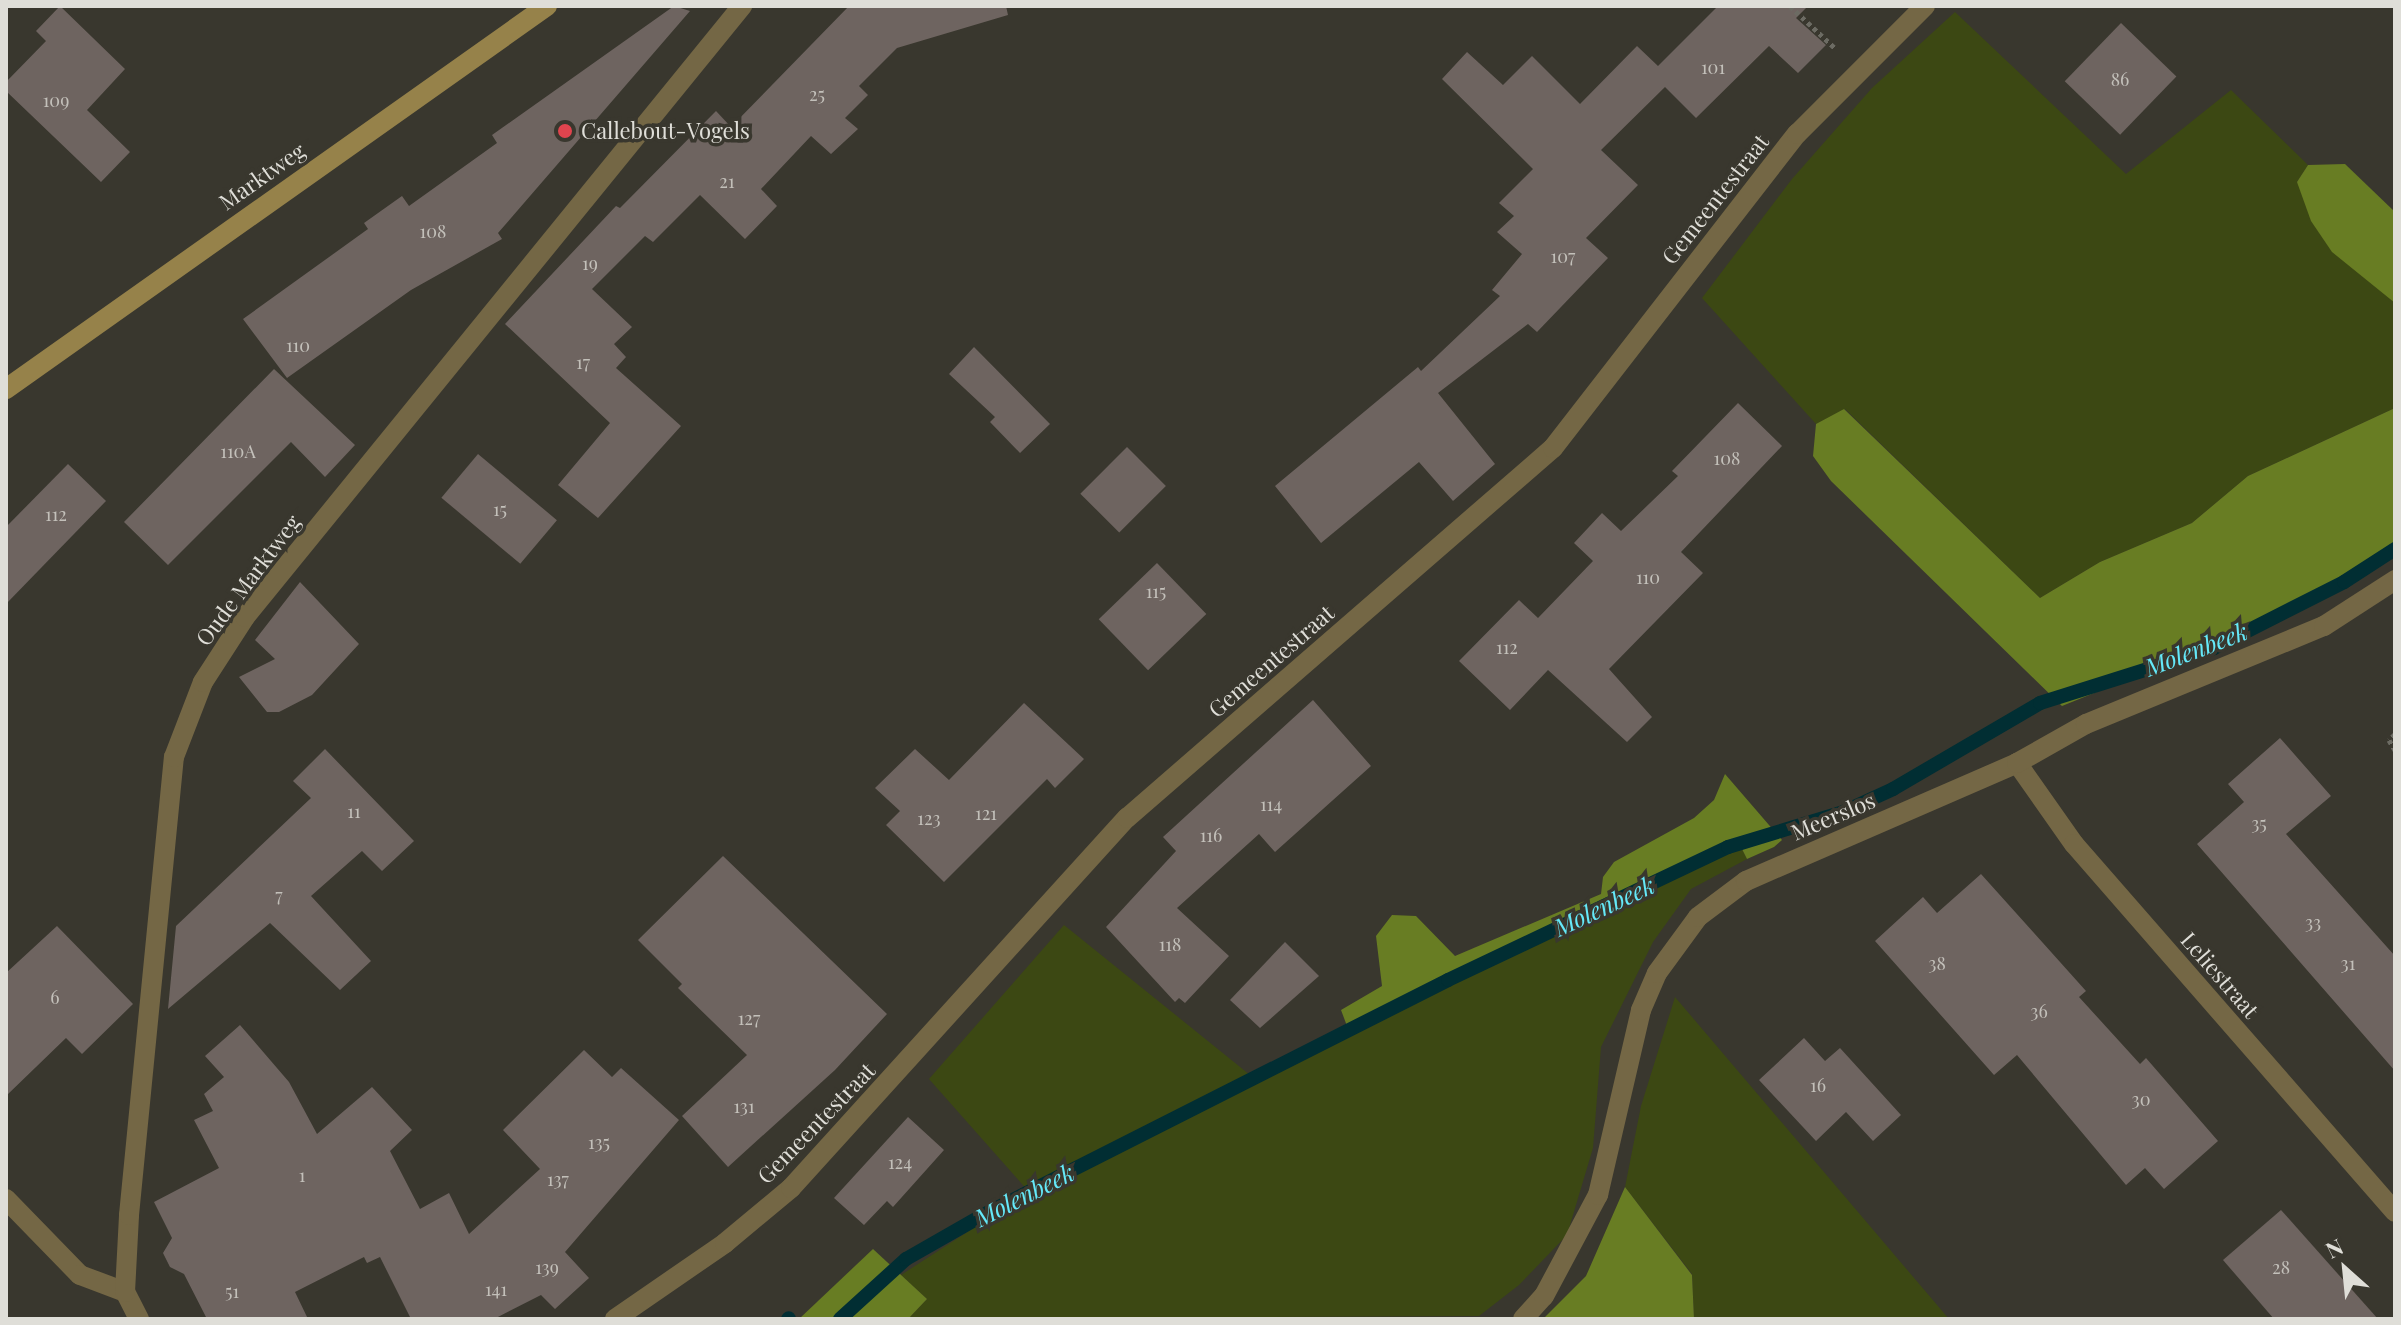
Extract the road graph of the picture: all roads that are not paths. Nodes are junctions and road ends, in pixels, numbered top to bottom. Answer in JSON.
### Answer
{"nodes":[{"id":1,"x":547,"y":6,"type":"edge"},
{"id":2,"x":742,"y":6,"type":"edge"},
{"id":3,"x":1925,"y":6,"type":"edge"},
{"id":4,"x":6,"y":389,"type":"edge"},
{"id":5,"x":2395,"y":580,"type":"edge"},
{"id":6,"x":2017,"y":763,"type":"junction"},
{"id":7,"x":6,"y":1199,"type":"edge"},
{"id":8,"x":2395,"y":1212,"type":"edge"},
{"id":9,"x":125,"y":1292,"type":"junction"},
{"id":10,"x":139,"y":1319,"type":"edge"},
{"id":11,"x":615,"y":1319,"type":"edge"},
{"id":12,"x":1523,"y":1319,"type":"edge"}],
"edges":[{"from":1,"to":4,"type":"street","name":"Marktweg"},
{"from":2,"to":9,"type":"street","name":"Oude Marktweg"},
{"from":3,"to":11,"type":"street","name":"Gemeentestraat"},
{"from":5,"to":6,"type":"street","name":"Meerslos"},
{"from":6,"to":8,"type":"street","name":"Leliestraat"},
{"from":6,"to":12,"type":"street","name":"Meerslos"},
{"from":7,"to":9,"type":"street"},
{"from":9,"to":10,"type":"street"}]}
